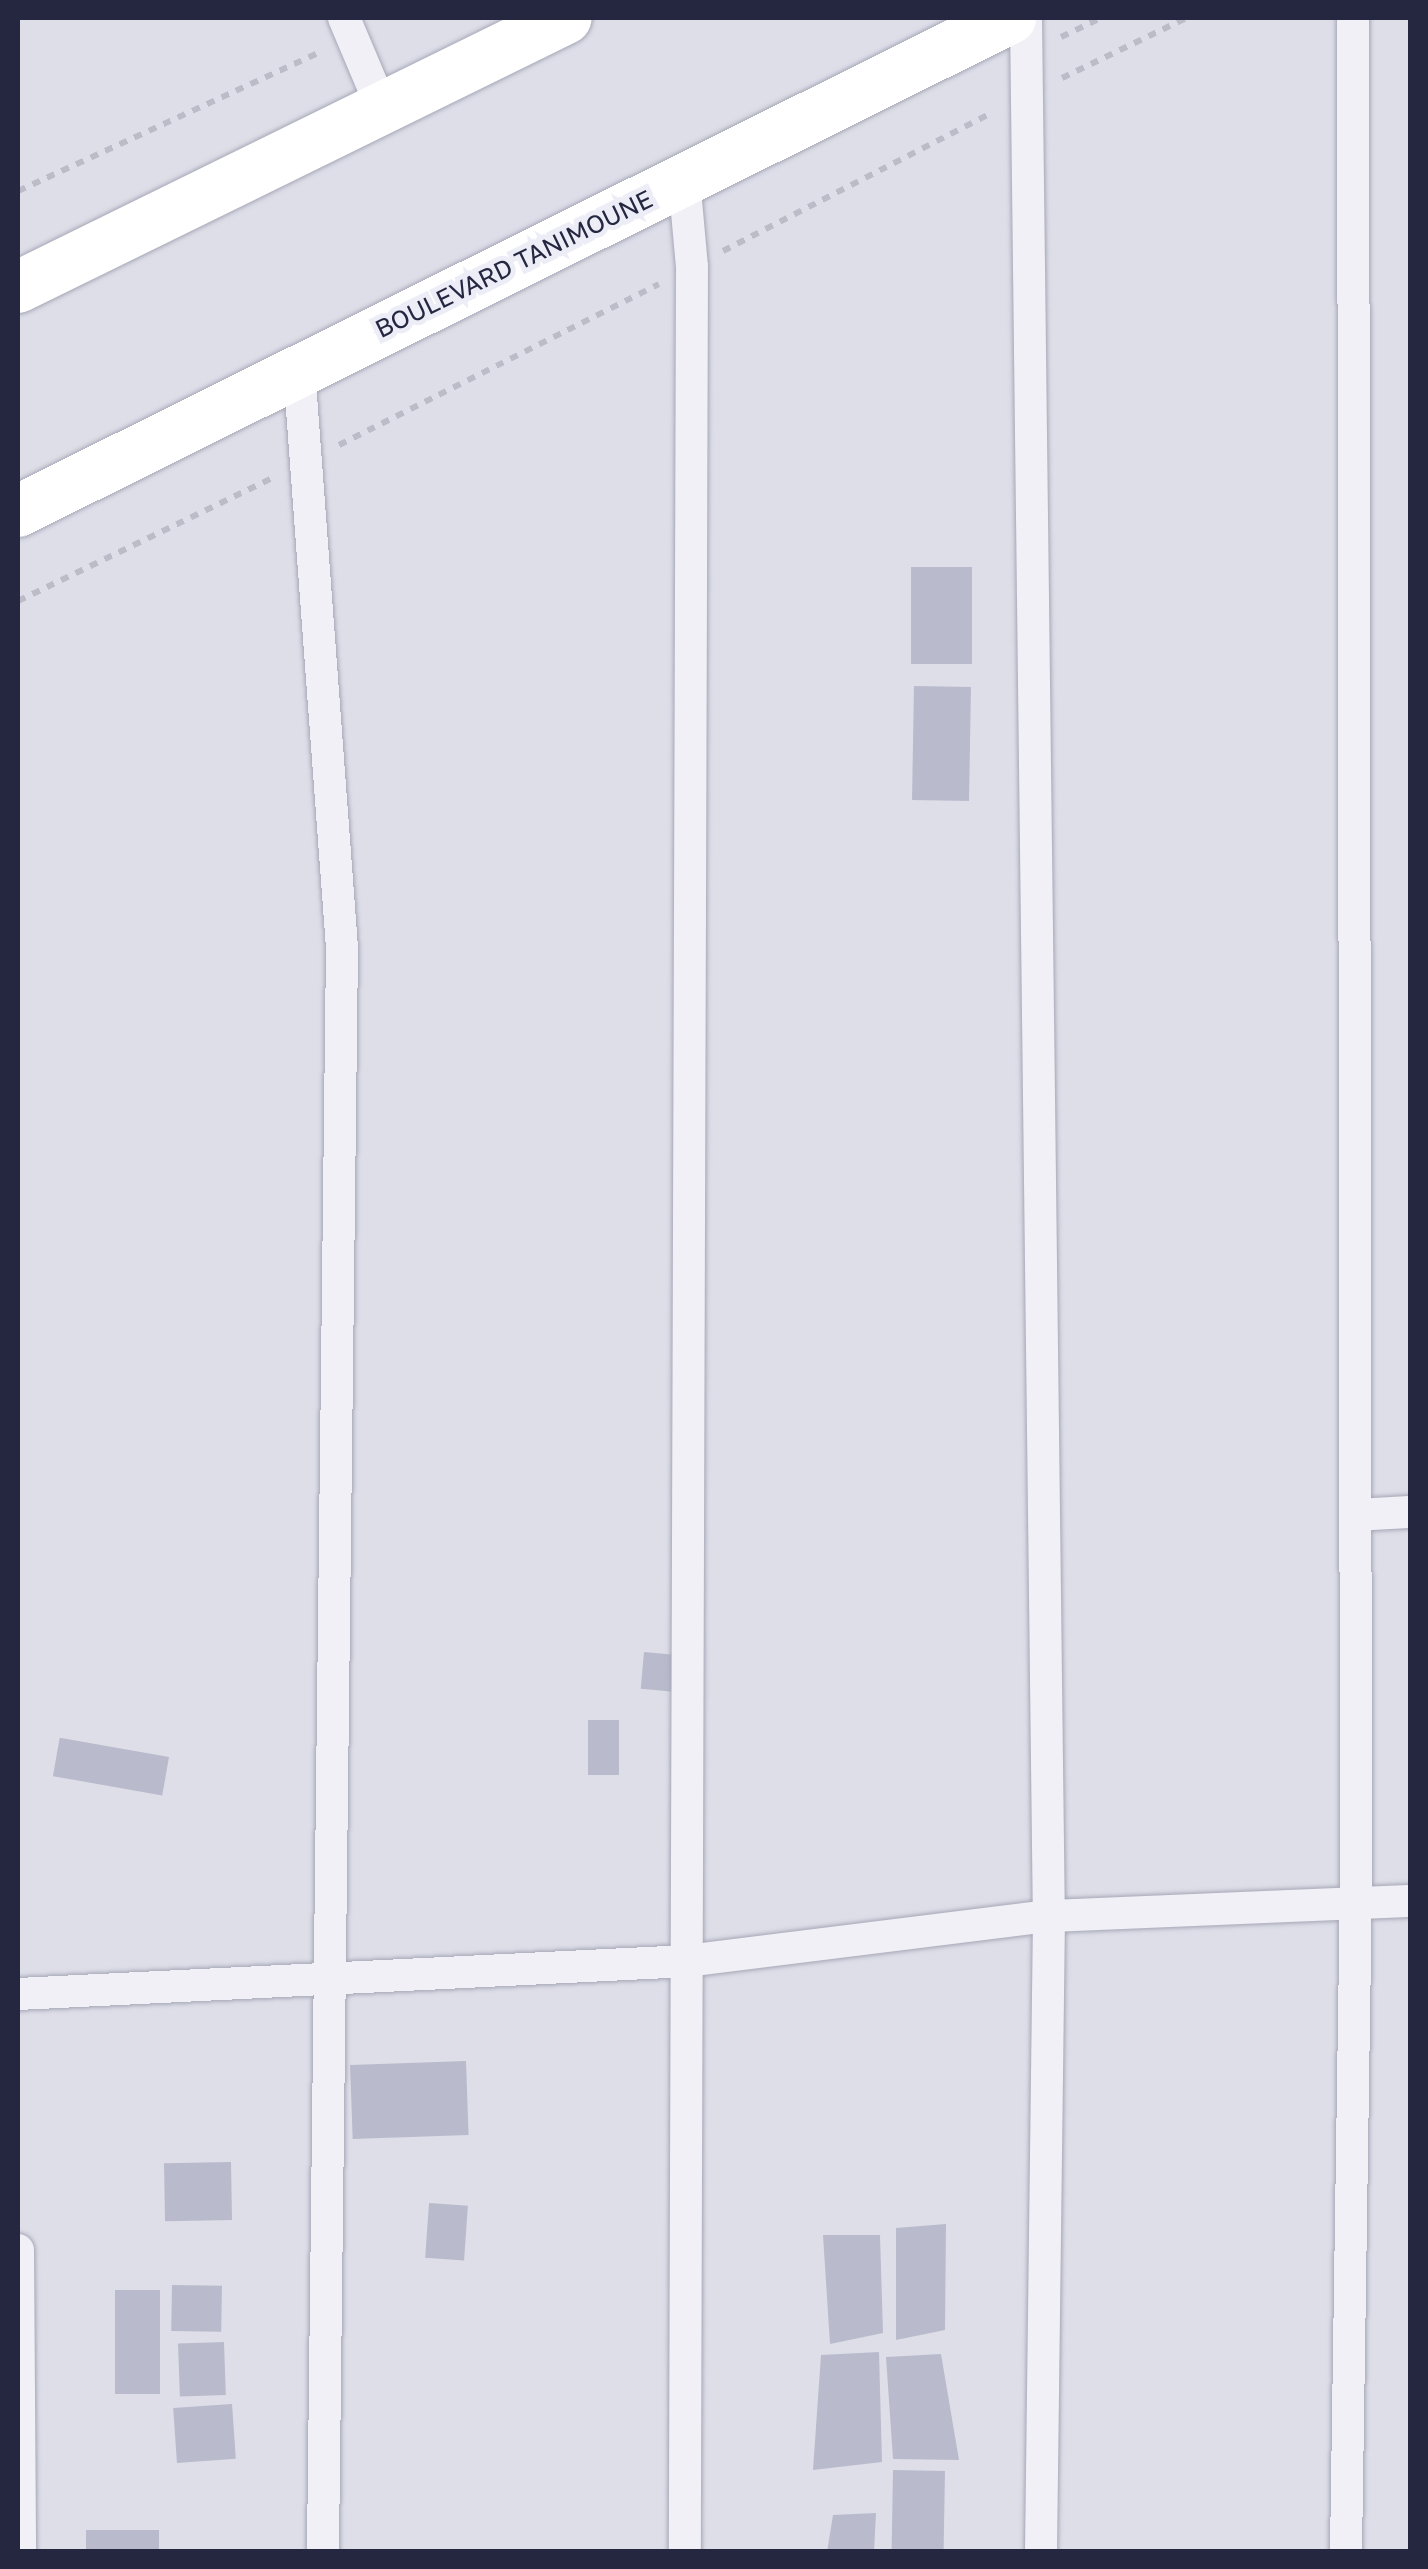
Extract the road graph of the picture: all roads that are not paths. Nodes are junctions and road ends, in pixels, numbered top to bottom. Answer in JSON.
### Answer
{"nodes":[{"id":1,"x":566,"y":18,"type":"edge"},
{"id":2,"x":1010,"y":18,"type":"edge"},
{"id":3,"x":1026,"y":18,"type":"edge"},
{"id":4,"x":1353,"y":18,"type":"edge"},
{"id":5,"x":347,"y":27,"type":"edge"},
{"id":6,"x":382,"y":108,"type":"junction"},
{"id":7,"x":684,"y":179,"type":"junction"},
{"id":8,"x":18,"y":287,"type":"edge"},
{"id":9,"x":300,"y":369,"type":"junction"},
{"id":10,"x":18,"y":511,"type":"edge"},
{"id":11,"x":1410,"y":1512,"type":"edge"},
{"id":12,"x":1356,"y":1515,"type":"junction"},
{"id":13,"x":1410,"y":1900,"type":"edge"},
{"id":14,"x":1356,"y":1903,"type":"junction"},
{"id":15,"x":1050,"y":1916,"type":"junction"},
{"id":16,"x":687,"y":1961,"type":"junction"},
{"id":17,"x":327,"y":1982,"type":"junction"},
{"id":18,"x":18,"y":1994,"type":"edge"},
{"id":19,"x":18,"y":2250,"type":"edge"},
{"id":20,"x":20,"y":2552,"type":"edge"},
{"id":21,"x":323,"y":2552,"type":"edge"},
{"id":22,"x":685,"y":2552,"type":"edge"},
{"id":23,"x":1041,"y":2552,"type":"edge"},
{"id":24,"x":1346,"y":2552,"type":"edge"}],
"edges":[{"from":1,"to":6,"type":"main road"},
{"from":2,"to":7,"type":"main road","name":"BOULEVARD TANIMOUNE"},
{"from":3,"to":15,"type":"street"},
{"from":4,"to":12,"type":"street"},
{"from":5,"to":6,"type":"street"},
{"from":6,"to":8,"type":"main road"},
{"from":7,"to":9,"type":"main road","name":"BOULEVARD TANIMOUNE"},
{"from":7,"to":16,"type":"street"},
{"from":9,"to":10,"type":"main road","name":"BOULEVARD TANIMOUNE"},
{"from":9,"to":17,"type":"street"},
{"from":11,"to":12,"type":"street"},
{"from":12,"to":14,"type":"street"},
{"from":13,"to":14,"type":"street"},
{"from":14,"to":15,"type":"street"},
{"from":14,"to":24,"type":"street"},
{"from":15,"to":16,"type":"street"},
{"from":15,"to":23,"type":"street"},
{"from":16,"to":17,"type":"street"},
{"from":16,"to":22,"type":"street"},
{"from":17,"to":18,"type":"street"},
{"from":17,"to":21,"type":"street"},
{"from":19,"to":20,"type":"street"}]}
